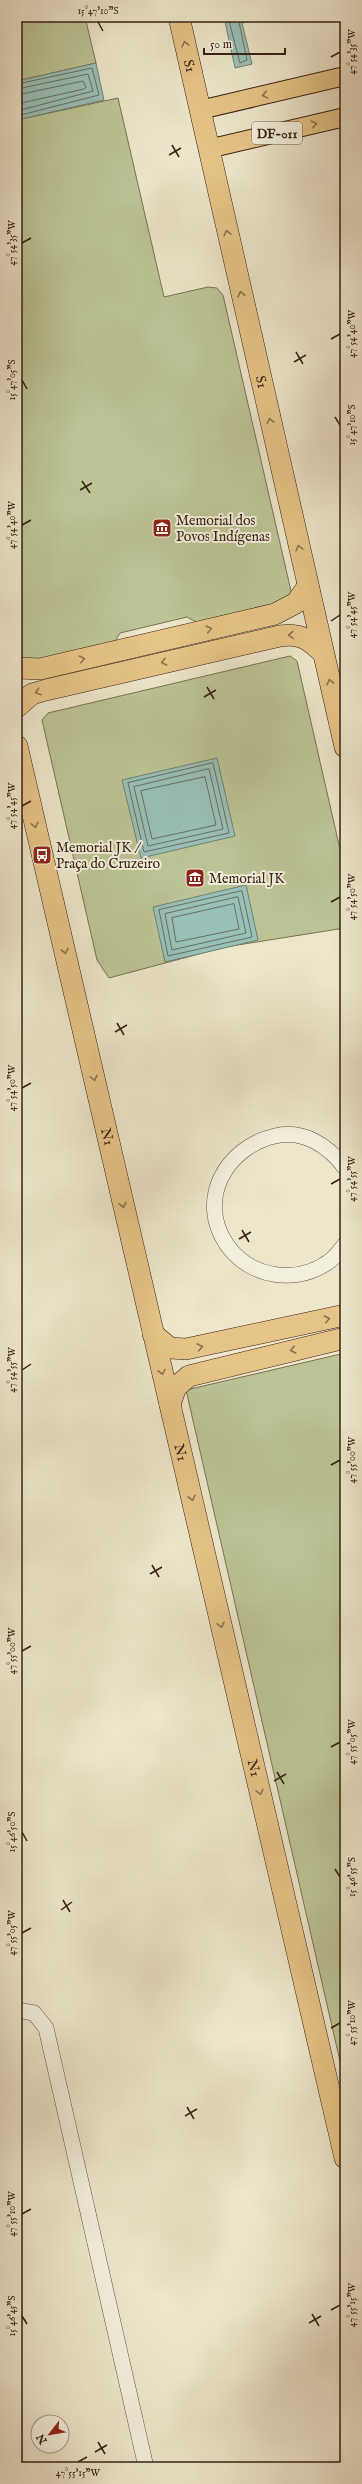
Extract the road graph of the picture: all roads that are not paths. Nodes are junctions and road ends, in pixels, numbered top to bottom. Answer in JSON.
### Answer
{"nodes":[{"id":1,"x":179,"y":17,"type":"edge"},
{"id":2,"x":345,"y":76,"type":"edge"},
{"id":3,"x":200,"y":110,"type":"junction"},
{"id":4,"x":345,"y":117,"type":"edge"},
{"id":5,"x":208,"y":149,"type":"junction"},
{"id":6,"x":308,"y":586,"type":"junction"},
{"id":7,"x":323,"y":653,"type":"junction"},
{"id":8,"x":17,"y":668,"type":"edge"},
{"id":9,"x":17,"y":707,"type":"edge"},
{"id":10,"x":17,"y":746,"type":"edge"},
{"id":11,"x":345,"y":747,"type":"edge"},
{"id":12,"x":345,"y":1168,"type":"edge"},
{"id":13,"x":345,"y":1244,"type":"edge"},
{"id":14,"x":345,"y":1315,"type":"edge"},
{"id":15,"x":153,"y":1334,"type":"junction"},
{"id":16,"x":345,"y":1338,"type":"edge"},
{"id":17,"x":170,"y":1404,"type":"junction"},
{"id":18,"x":17,"y":2010,"type":"edge"},
{"id":19,"x":345,"y":2158,"type":"edge"},
{"id":20,"x":146,"y":2467,"type":"edge"}],
"edges":[{"from":3,"to":1,"type":"highway","name":"S1","one_way":true},
{"from":2,"to":3,"type":"main road","one_way":true},
{"from":3,"to":5,"type":"highway","name":"S1"},
{"from":5,"to":4,"type":"main road","number":"DF-011","one_way":true},
{"from":6,"to":5,"type":"highway","name":"S1","one_way":true},
{"from":6,"to":7,"type":"highway","name":"S1"},
{"from":8,"to":6,"type":"highway","one_way":true},
{"from":7,"to":9,"type":"highway","one_way":true},
{"from":11,"to":7,"type":"highway","name":"S1","one_way":true},
{"from":10,"to":15,"type":"highway","name":"N1","one_way":true},
{"from":12,"to":13,"type":"street"},
{"from":15,"to":14,"type":"highway","one_way":true},
{"from":15,"to":17,"type":"highway","name":"N1","one_way":true},
{"from":16,"to":17,"type":"highway","one_way":true},
{"from":17,"to":19,"type":"highway","name":"N1","one_way":true},
{"from":18,"to":20,"type":"street"}]}
